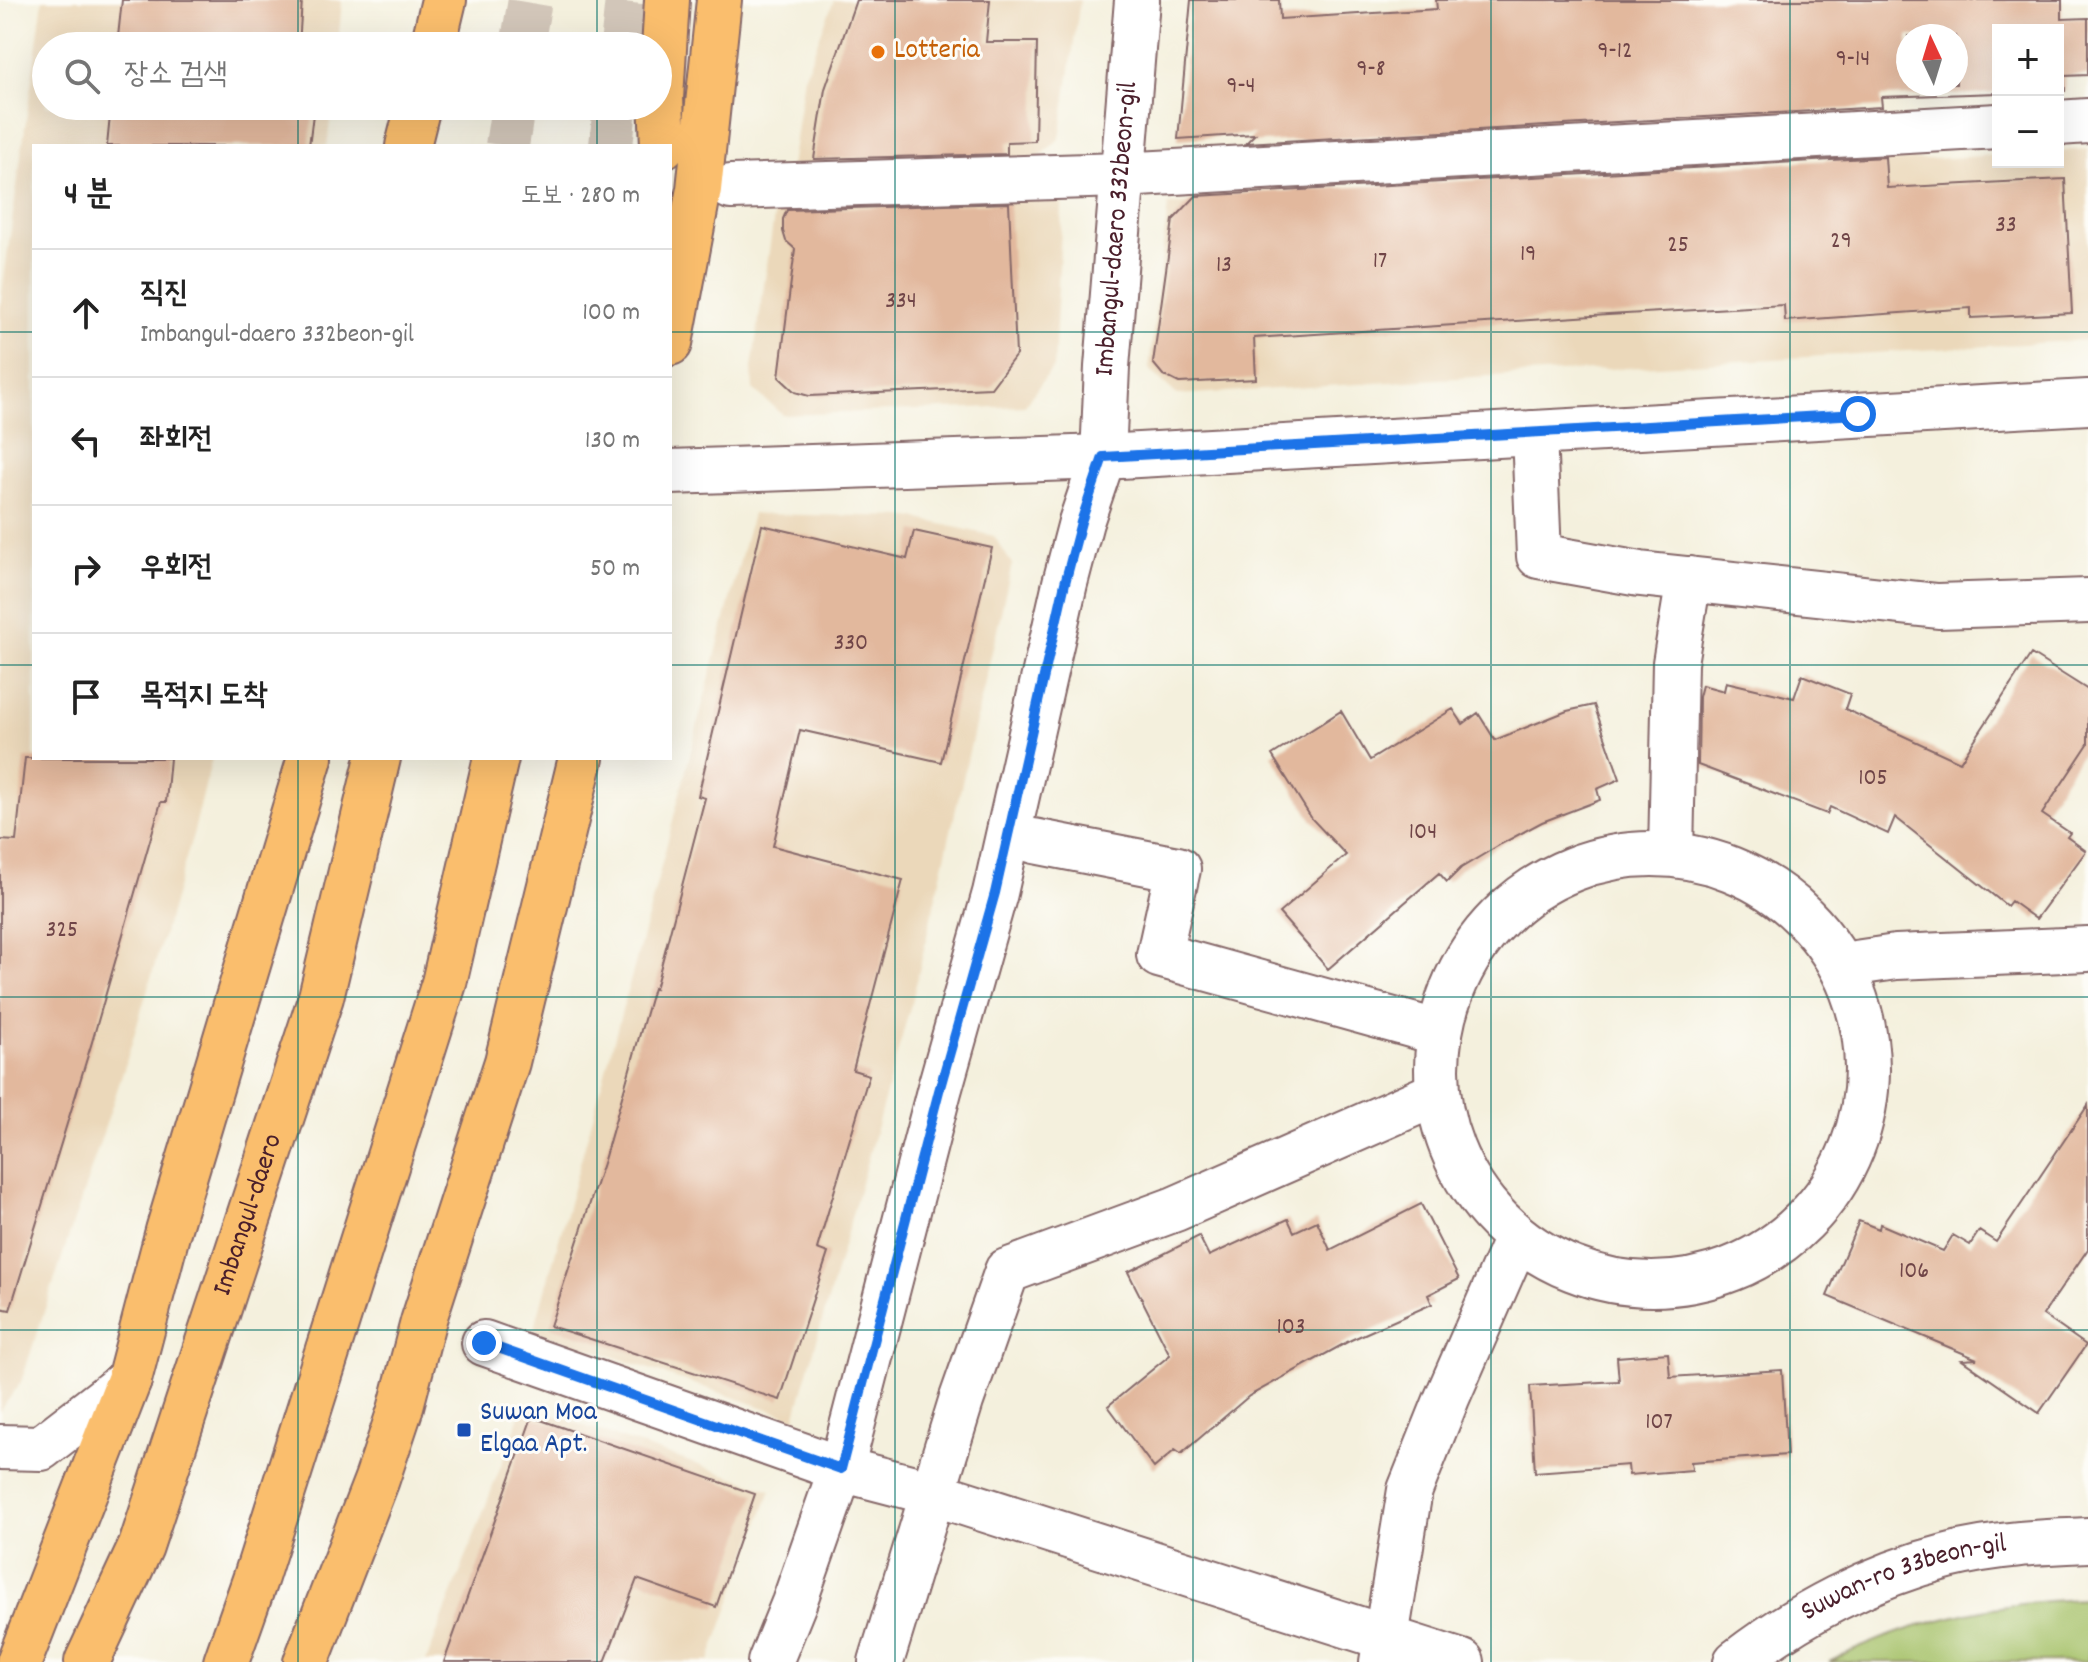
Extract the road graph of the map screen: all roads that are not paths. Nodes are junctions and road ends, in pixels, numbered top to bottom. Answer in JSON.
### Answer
{"nodes":[{"id":1,"x":422,"y":0,"type":"edge"},
{"id":2,"x":444,"y":0,"type":"edge"},
{"id":3,"x":667,"y":0,"type":"edge"},
{"id":4,"x":719,"y":0,"type":"edge"},
{"id":5,"x":1137,"y":0,"type":"edge"},
{"id":6,"x":418,"y":32,"type":"edge"},
{"id":7,"x":436,"y":32,"type":"edge"},
{"id":8,"x":665,"y":32,"type":"edge"},
{"id":9,"x":408,"y":120,"type":"edge"},
{"id":10,"x":414,"y":120,"type":"edge"},
{"id":11,"x":662,"y":120,"type":"edge"},
{"id":12,"x":2088,"y":121,"type":"edge"},
{"id":13,"x":2064,"y":123,"type":"edge"},
{"id":14,"x":1992,"y":126,"type":"edge"},
{"id":15,"x":406,"y":144,"type":"edge"},
{"id":16,"x":407,"y":144,"type":"edge"},
{"id":17,"x":663,"y":144,"type":"edge"},
{"id":18,"x":1121,"y":175,"type":"junction"},
{"id":19,"x":731,"y":187,"type":"dead end"},
{"id":20,"x":672,"y":302,"type":"edge"},
{"id":21,"x":673,"y":327,"type":"edge"},
{"id":22,"x":2088,"y":402,"type":"edge"},
{"id":23,"x":1534,"y":433,"type":"junction"},
{"id":24,"x":1103,"y":457,"type":"junction"},
{"id":25,"x":672,"y":472,"type":"edge"},
{"id":26,"x":1689,"y":579,"type":"junction"},
{"id":27,"x":2088,"y":601,"type":"edge"},
{"id":28,"x":309,"y":760,"type":"edge"},
{"id":29,"x":378,"y":760,"type":"edge"},
{"id":30,"x":496,"y":760,"type":"edge"},
{"id":31,"x":581,"y":760,"type":"edge"},
{"id":32,"x":1034,"y":841,"type":"dead end"},
{"id":33,"x":1671,"y":854,"type":"junction"},
{"id":34,"x":2088,"y":949,"type":"edge"},
{"id":35,"x":1842,"y":965,"type":"junction"},
{"id":36,"x":1440,"y":1033,"type":"junction"},
{"id":37,"x":1438,"y":1093,"type":"junction"},
{"id":38,"x":1517,"y":1238,"type":"junction"},
{"id":39,"x":484,"y":1343,"type":"dead end"},
{"id":40,"x":129,"y":1380,"type":"junction"},
{"id":41,"x":0,"y":1447,"type":"edge"},
{"id":42,"x":841,"y":1469,"type":"junction"},
{"id":43,"x":933,"y":1493,"type":"junction"},
{"id":44,"x":2088,"y":1540,"type":"edge"},
{"id":45,"x":1383,"y":1649,"type":"edge"},
{"id":46,"x":19,"y":1662,"type":"edge"},
{"id":47,"x":87,"y":1662,"type":"edge"},
{"id":48,"x":226,"y":1662,"type":"edge"},
{"id":49,"x":306,"y":1662,"type":"edge"},
{"id":50,"x":770,"y":1662,"type":"edge"},
{"id":51,"x":881,"y":1662,"type":"edge"},
{"id":52,"x":1462,"y":1662,"type":"edge"},
{"id":53,"x":1736,"y":1662,"type":"edge"}],
"edges":[{"from":1,"to":6,"type":"main road"},
{"from":2,"to":7,"type":"main road"},
{"from":3,"to":8,"type":"main road"},
{"from":4,"to":21,"type":"main road"},
{"from":5,"to":18,"type":"street","name":"Imbangul-daero 332beon-gil"},
{"from":9,"to":15,"type":"main road"},
{"from":10,"to":16,"type":"main road"},
{"from":11,"to":17,"type":"main road"},
{"from":12,"to":13,"type":"street"},
{"from":14,"to":18,"type":"street"},
{"from":18,"to":19,"type":"street"},
{"from":18,"to":24,"type":"street","name":"Imbangul-daero 332beon-gil"},
{"from":20,"to":21,"type":"main road"},
{"from":22,"to":23,"type":"street"},
{"from":23,"to":24,"type":"street"},
{"from":23,"to":26,"type":"street"},
{"from":24,"to":25,"type":"street"},
{"from":24,"to":42,"type":"street","name":"Imbangul-daero 332beon-gil"},
{"from":26,"to":27,"type":"street"},
{"from":26,"to":33,"type":"street"},
{"from":28,"to":40,"type":"main road"},
{"from":29,"to":47,"type":"main road","name":"Imbangul-daero"},
{"from":30,"to":48,"type":"main road"},
{"from":31,"to":49,"type":"main road"},
{"from":32,"to":36,"type":"street"},
{"from":33,"to":35,"type":"street"},
{"from":33,"to":36,"type":"street"},
{"from":34,"to":35,"type":"street"},
{"from":35,"to":38,"type":"street"},
{"from":36,"to":37,"type":"street"},
{"from":37,"to":38,"type":"street"},
{"from":37,"to":43,"type":"street"},
{"from":38,"to":45,"type":"street"},
{"from":39,"to":42,"type":"street"},
{"from":40,"to":41,"type":"street"},
{"from":40,"to":46,"type":"main road"},
{"from":42,"to":43,"type":"street"},
{"from":42,"to":50,"type":"street","name":"Imbangul-daero 332beon-gil"},
{"from":43,"to":45,"type":"street"},
{"from":43,"to":51,"type":"street"},
{"from":44,"to":53,"type":"street","name":"Suwan-ro 33beon-gil"},
{"from":45,"to":52,"type":"street"}]}
